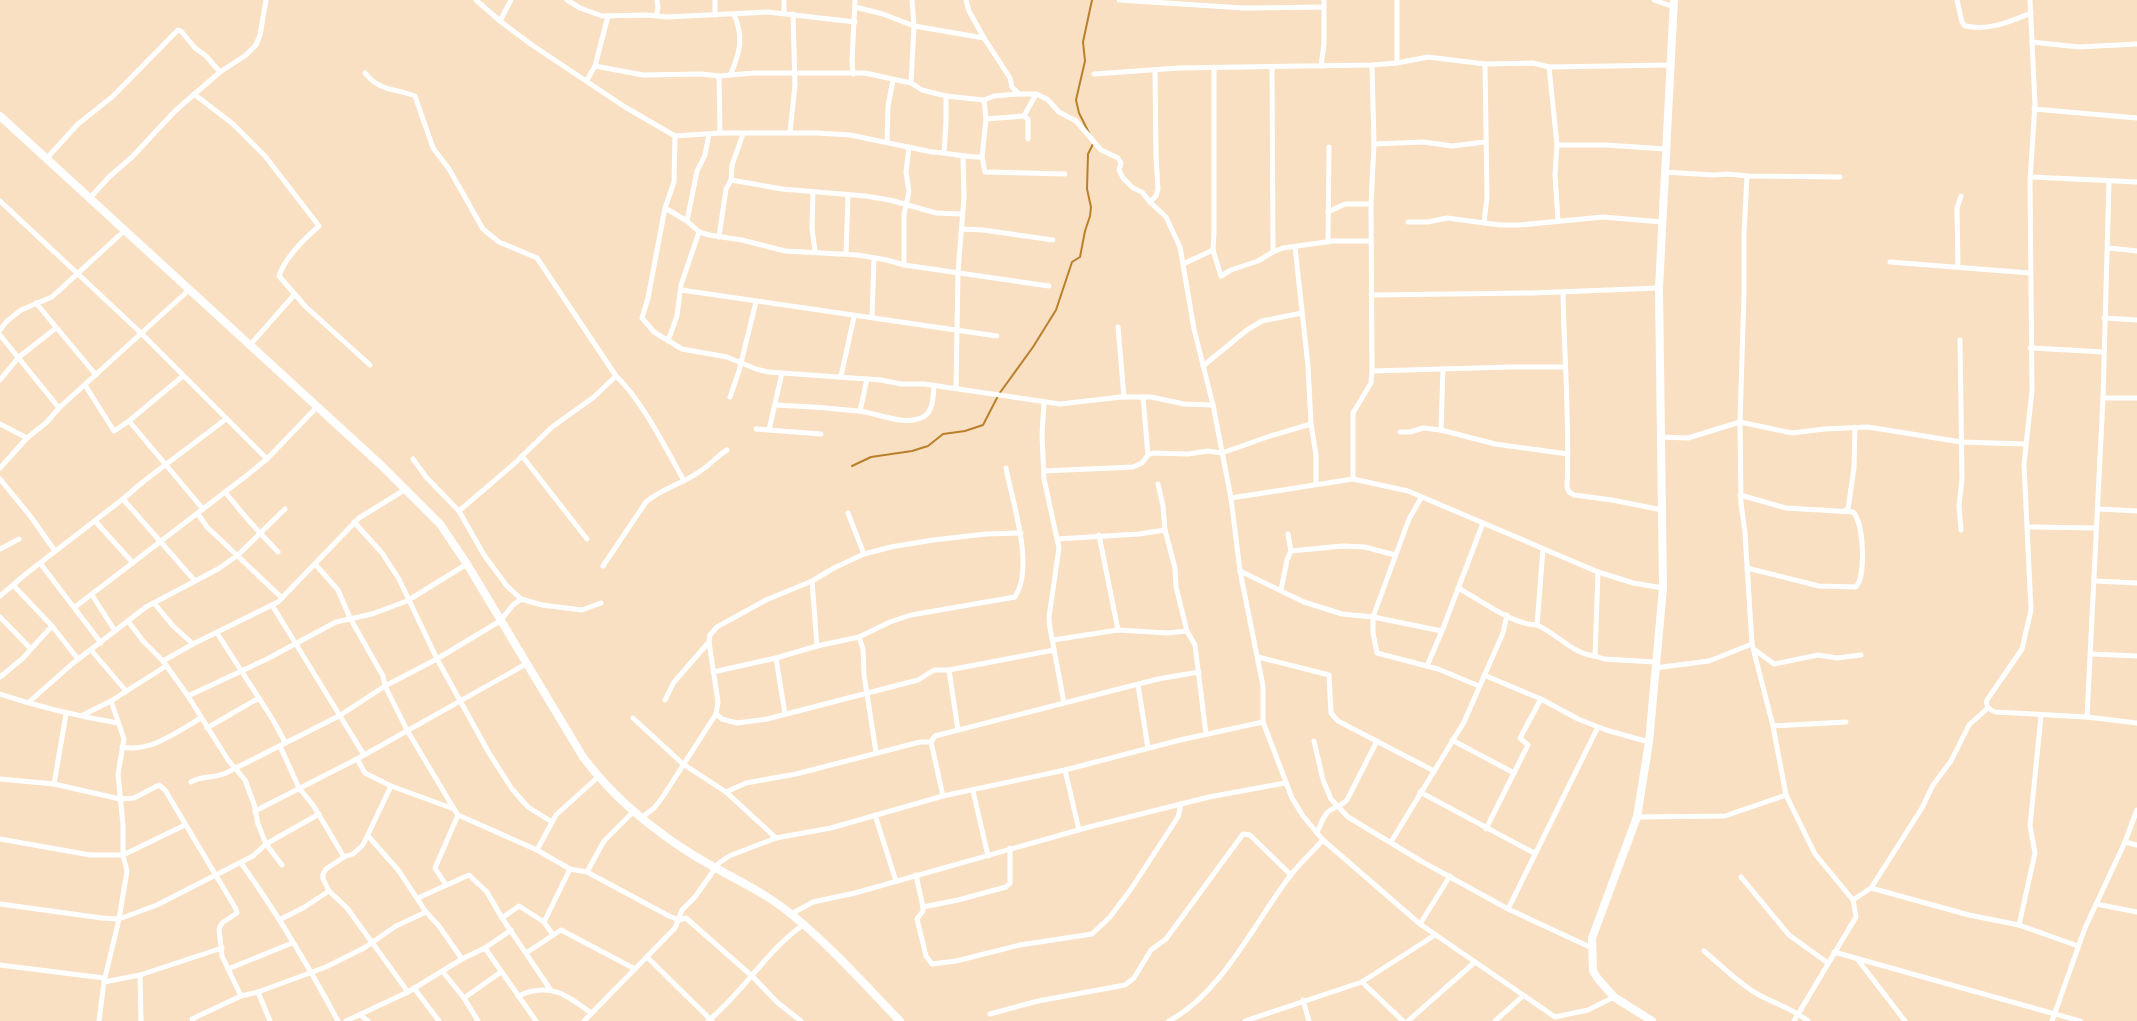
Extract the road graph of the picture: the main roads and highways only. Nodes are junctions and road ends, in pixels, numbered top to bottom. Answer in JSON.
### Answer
{"nodes":[{"id":1,"x":1674,"y":3,"type":"edge"},
{"id":2,"x":0,"y":116,"type":"edge"},
{"id":3,"x":900,"y":1021,"type":"edge"},
{"id":4,"x":1652,"y":1021,"type":"edge"}],
"edges":[{"from":1,"to":4,"type":"main road"},
{"from":2,"to":3,"type":"main road"}]}
